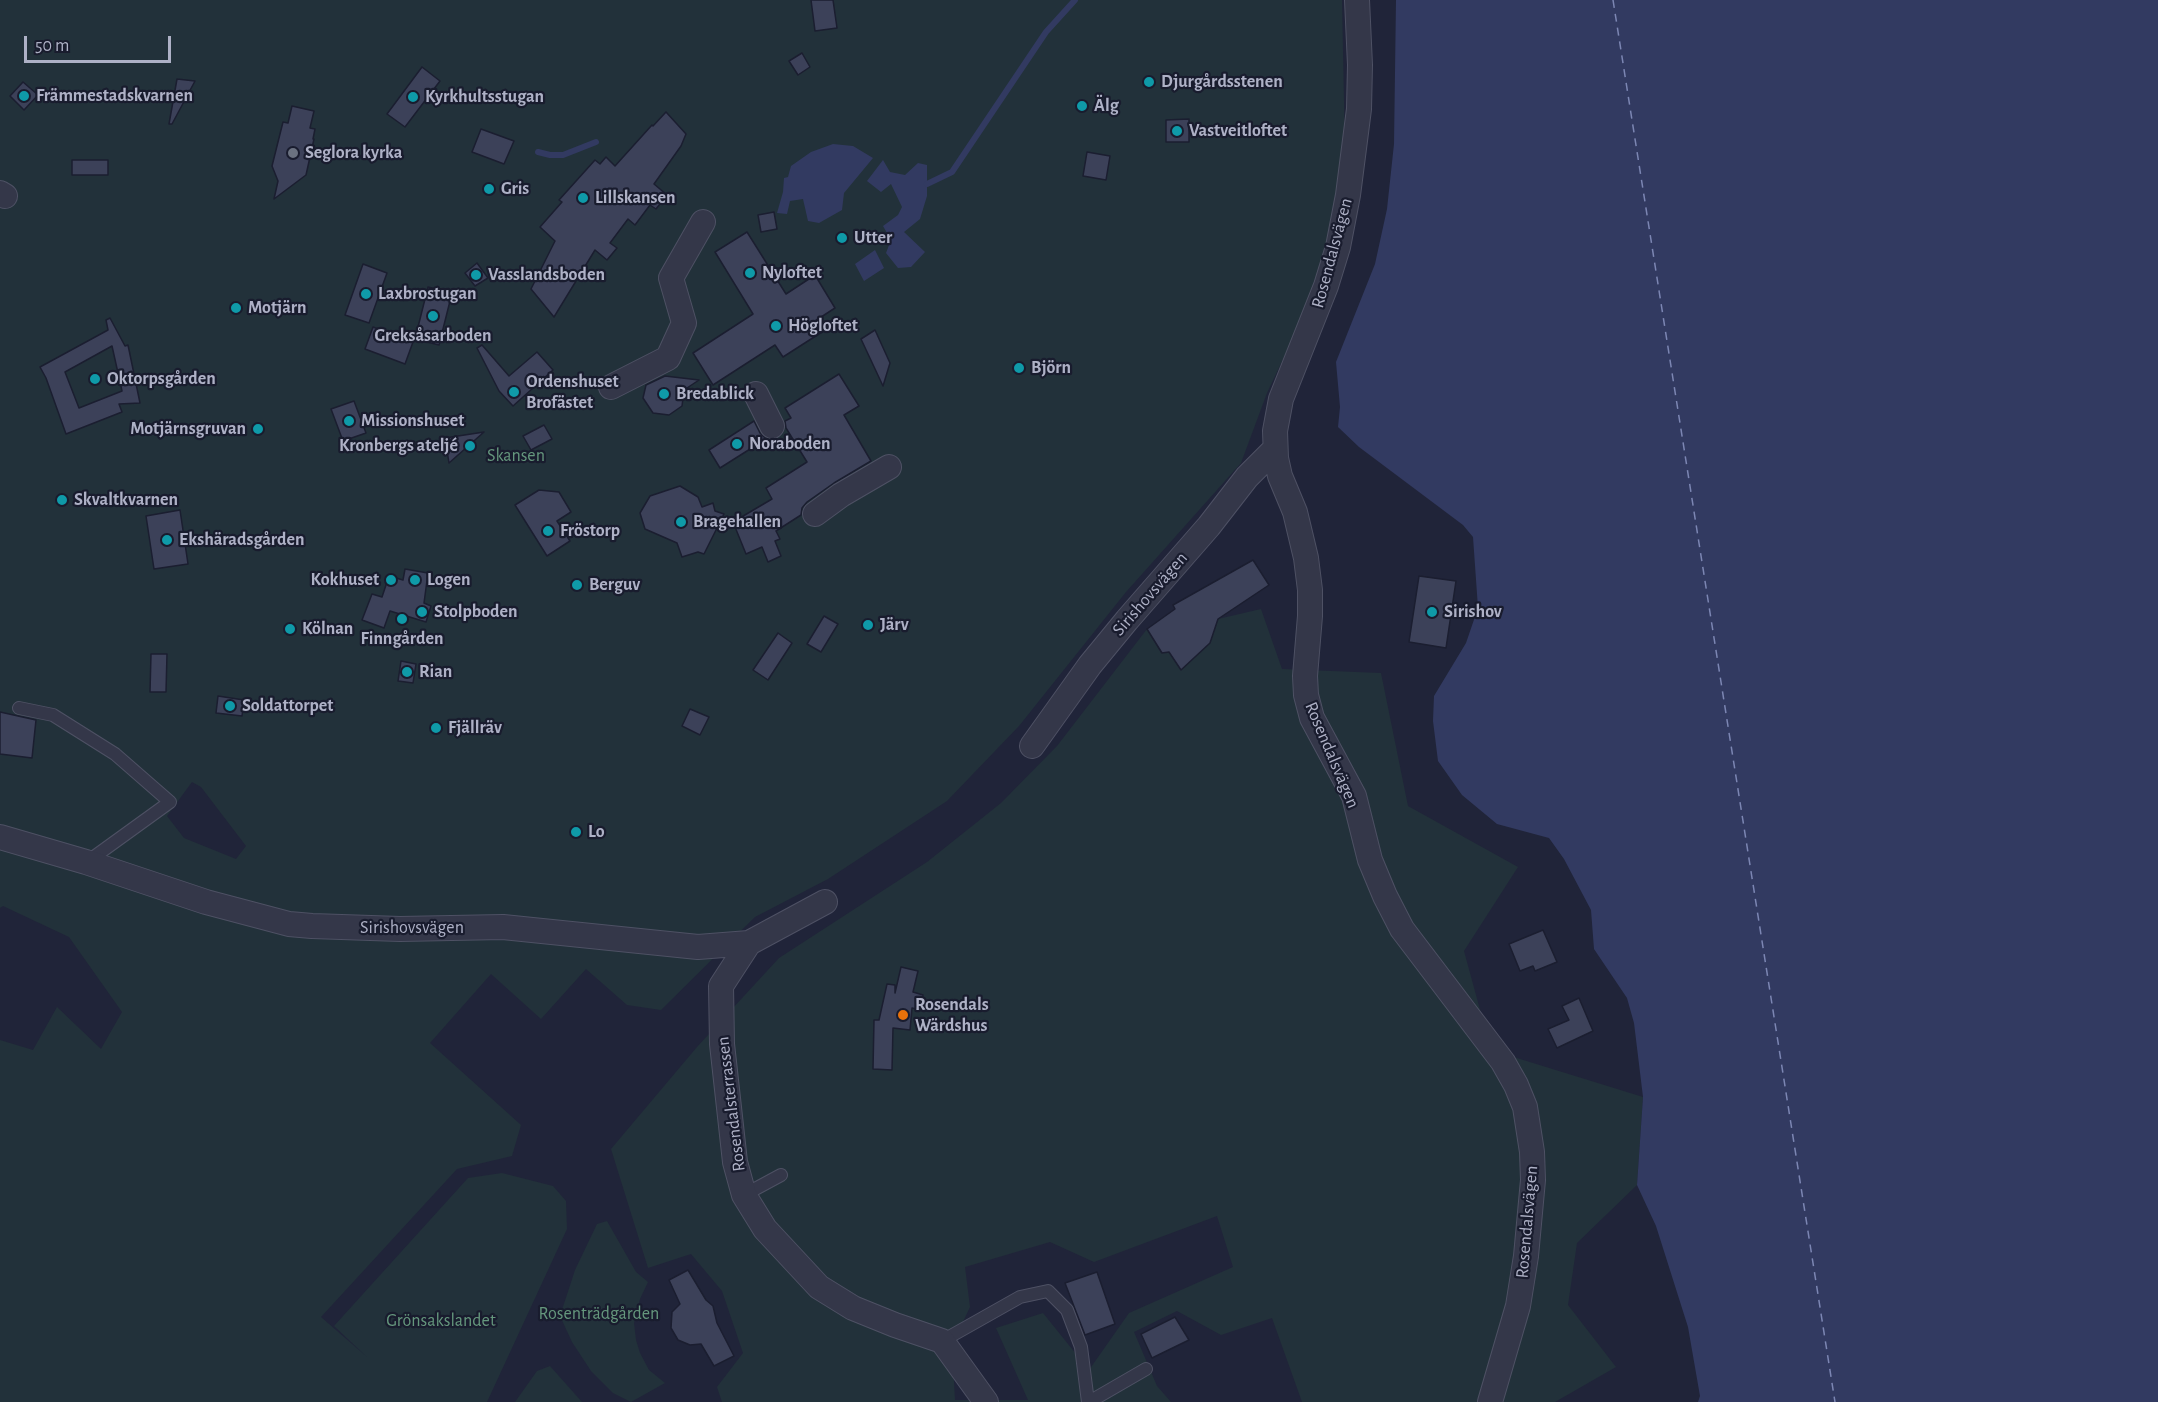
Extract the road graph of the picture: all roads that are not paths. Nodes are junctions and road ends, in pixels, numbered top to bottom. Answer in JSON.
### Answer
{"nodes":[{"id":1,"x":1357,"y":0,"type":"edge"},
{"id":2,"x":703,"y":222,"type":"dead end"},
{"id":3,"x":611,"y":387,"type":"dead end"},
{"id":4,"x":756,"y":394,"type":"dead end"},
{"id":5,"x":772,"y":426,"type":"dead end"},
{"id":6,"x":1275,"y":449,"type":"junction"},
{"id":7,"x":889,"y":466,"type":"dead end"},
{"id":8,"x":815,"y":514,"type":"dead end"},
{"id":9,"x":18,"y":708,"type":"dead end"},
{"id":10,"x":1032,"y":746,"type":"dead end"},
{"id":11,"x":0,"y":837,"type":"edge"},
{"id":12,"x":86,"y":862,"type":"junction"},
{"id":13,"x":825,"y":902,"type":"dead end"},
{"id":14,"x":749,"y":944,"type":"junction"},
{"id":15,"x":781,"y":1175,"type":"dead end"},
{"id":16,"x":744,"y":1195,"type":"junction"},
{"id":17,"x":942,"y":1341,"type":"junction"},
{"id":18,"x":1146,"y":1369,"type":"dead end"},
{"id":19,"x":986,"y":1402,"type":"edge"},
{"id":20,"x":1089,"y":1402,"type":"edge"},
{"id":21,"x":1490,"y":1402,"type":"edge"}],
"edges":[{"from":1,"to":6,"type":"street","name":"Rosendalsvägen"},
{"from":2,"to":3,"type":"street"},
{"from":4,"to":5,"type":"street"},
{"from":6,"to":10,"type":"street","name":"Sirishovsvägen"},
{"from":6,"to":21,"type":"street","name":"Rosendalsvägen"},
{"from":7,"to":8,"type":"street"},
{"from":9,"to":12,"type":"lane"},
{"from":11,"to":12,"type":"street","name":"Sirishovsvägen"},
{"from":12,"to":14,"type":"street","name":"Sirishovsvägen"},
{"from":13,"to":14,"type":"street","name":"Sirishovsvägen"},
{"from":14,"to":16,"type":"street","name":"Rosendalsterrassen"},
{"from":15,"to":16,"type":"lane"},
{"from":16,"to":17,"type":"street","name":"Rosendalsterrassen"},
{"from":17,"to":19,"type":"street"},
{"from":17,"to":20,"type":"lane"},
{"from":18,"to":20,"type":"lane"}]}
